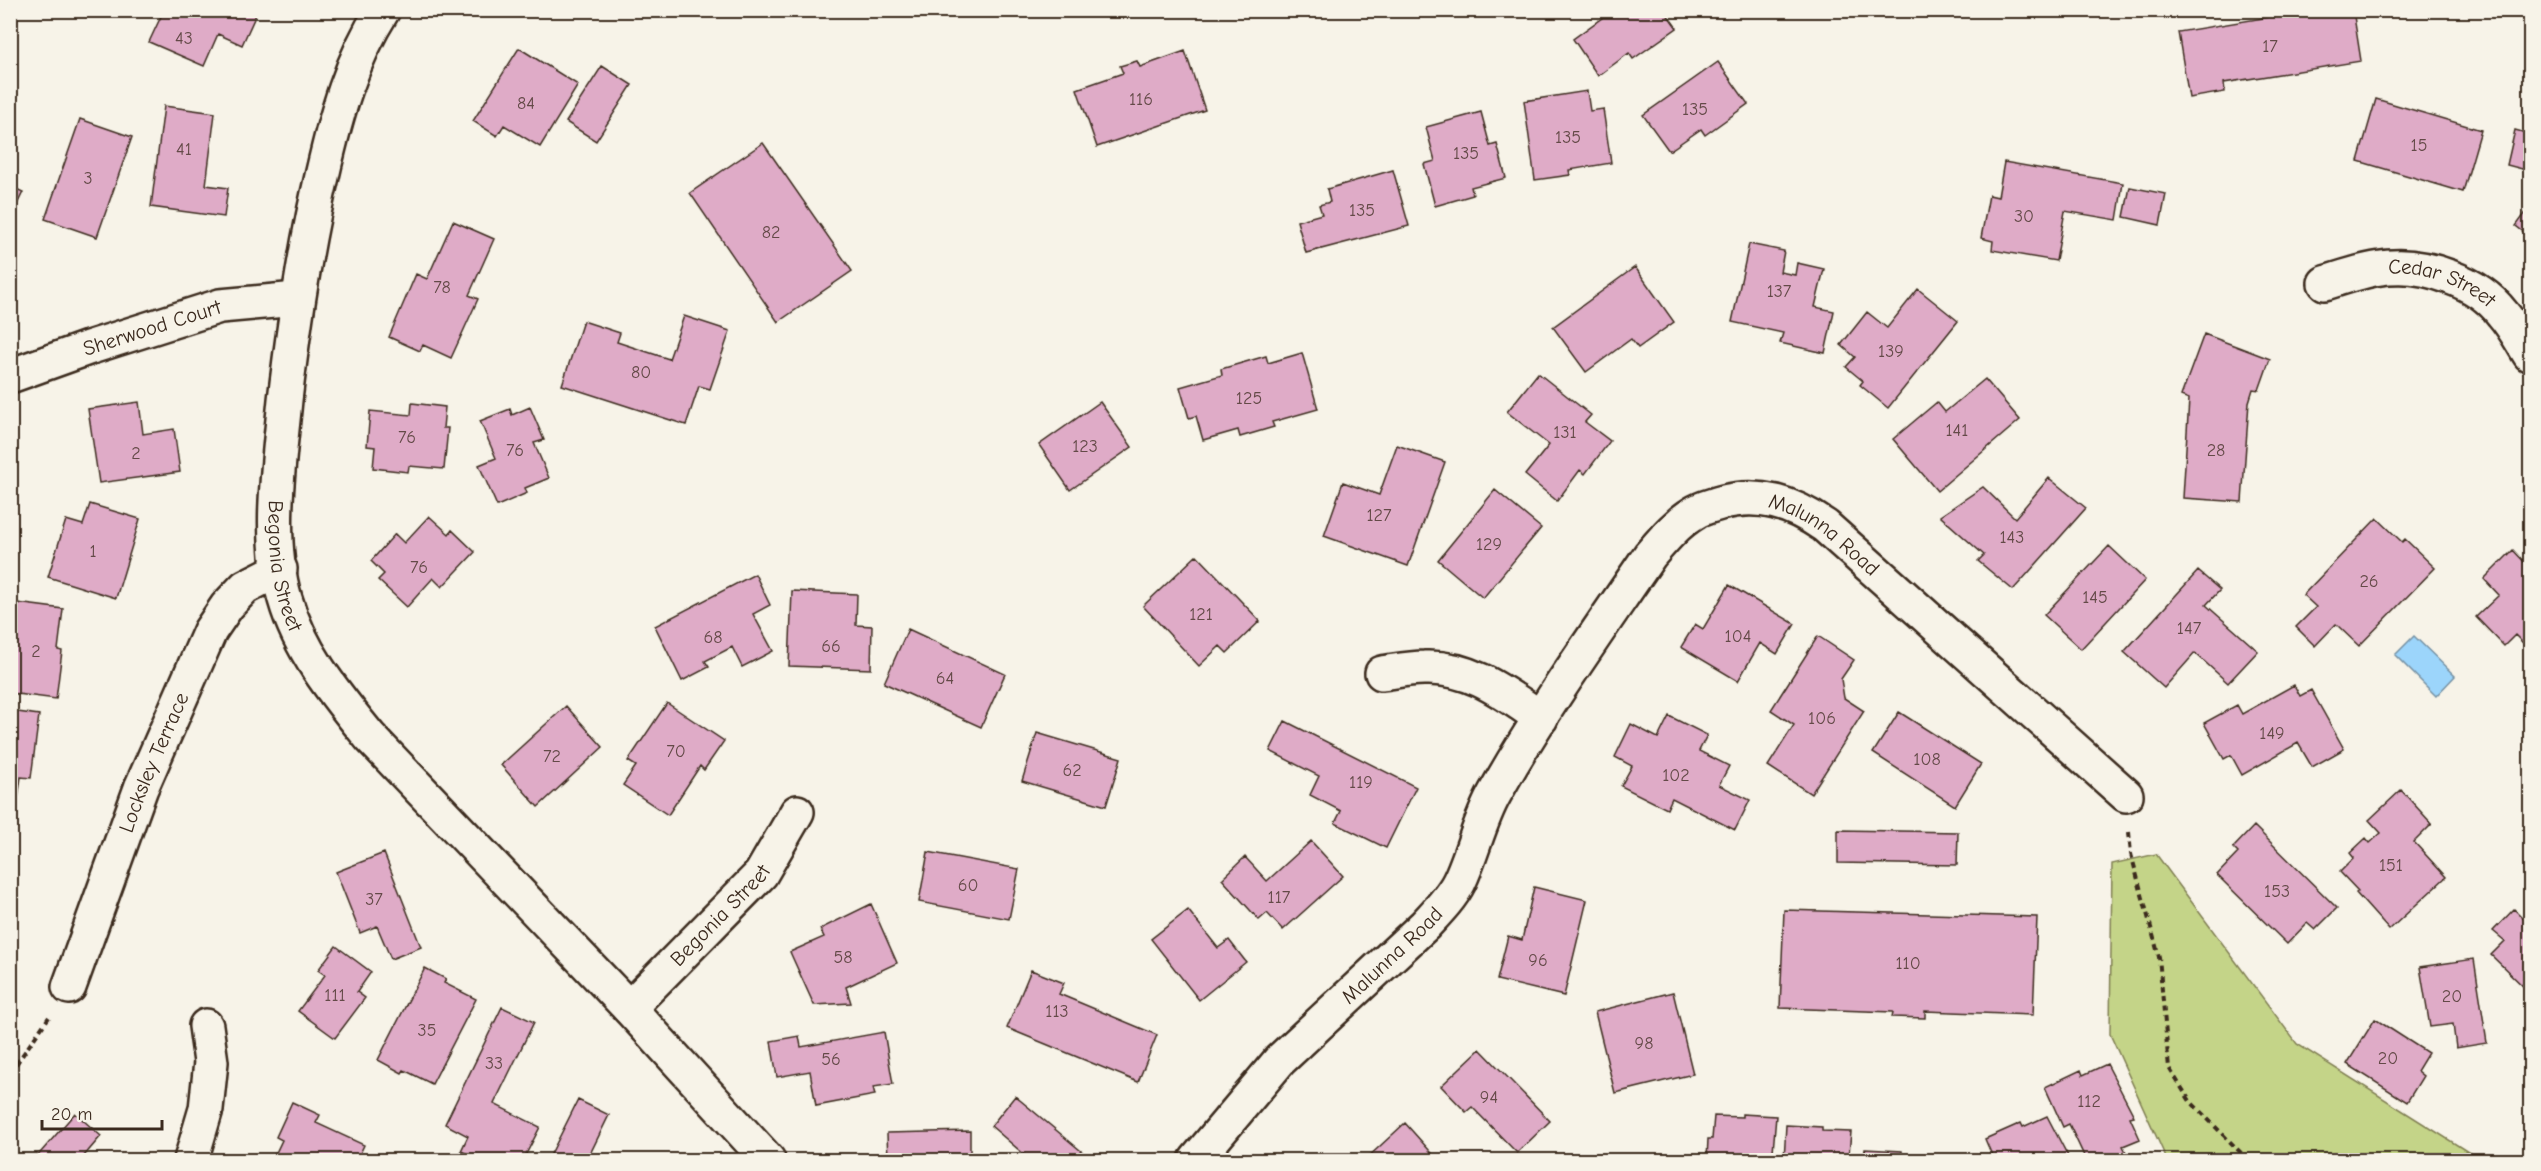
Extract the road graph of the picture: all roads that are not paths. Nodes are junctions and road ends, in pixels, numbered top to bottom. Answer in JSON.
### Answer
{"nodes":[{"id":1,"x":383,"y":10,"type":"edge"},
{"id":2,"x":2325,"y":283,"type":"dead end"},
{"id":3,"x":297,"y":299,"type":"junction"},
{"id":4,"x":2530,"y":355,"type":"edge"},
{"id":5,"x":10,"y":376,"type":"edge"},
{"id":6,"x":280,"y":569,"type":"junction"},
{"id":7,"x":1382,"y":673,"type":"dead end"},
{"id":8,"x":1541,"y":718,"type":"junction"},
{"id":9,"x":2126,"y":795,"type":"road end"},
{"id":10,"x":797,"y":812,"type":"dead end"},
{"id":11,"x":69,"y":987,"type":"road end"},
{"id":12,"x":629,"y":1008,"type":"junction"},
{"id":13,"x":206,"y":1026,"type":"dead end"},
{"id":14,"x":191,"y":1161,"type":"edge"},
{"id":15,"x":768,"y":1161,"type":"edge"},
{"id":16,"x":1196,"y":1161,"type":"edge"}],
"edges":[{"from":1,"to":3,"type":"street","name":"Begonia Street"},
{"from":2,"to":4,"type":"street","name":"Cedar Street"},
{"from":3,"to":5,"type":"street","name":"Sherwood Court"},
{"from":3,"to":6,"type":"street","name":"Begonia Street"},
{"from":6,"to":11,"type":"street","name":"Locksley Terrace"},
{"from":6,"to":12,"type":"street","name":"Begonia Street"},
{"from":7,"to":8,"type":"street"},
{"from":8,"to":9,"type":"street","name":"Malunna Road"},
{"from":8,"to":16,"type":"street","name":"Malunna Road"},
{"from":10,"to":12,"type":"street","name":"Begonia Street"},
{"from":12,"to":15,"type":"street","name":"Begonia Street"},
{"from":13,"to":14,"type":"street"}]}
